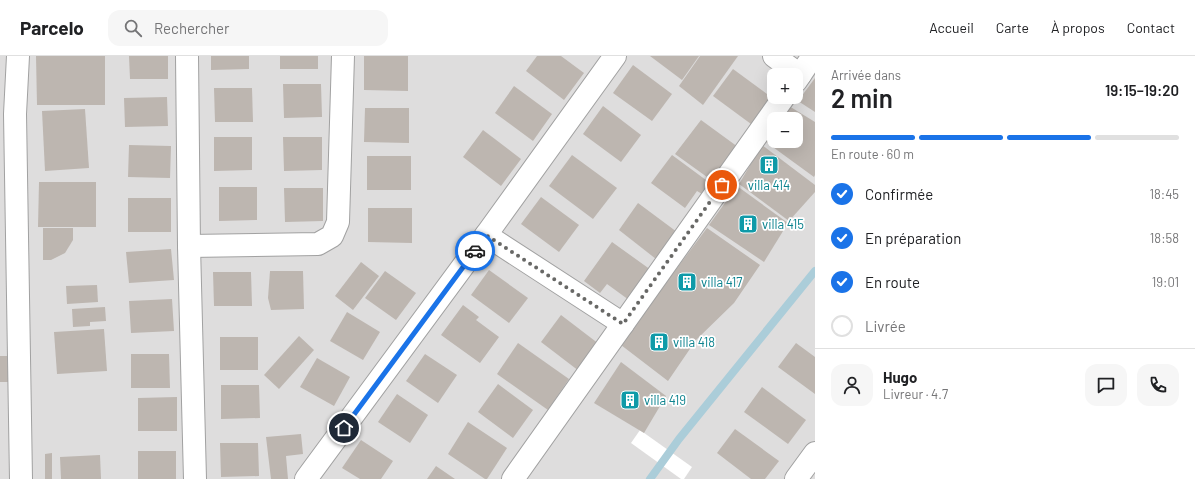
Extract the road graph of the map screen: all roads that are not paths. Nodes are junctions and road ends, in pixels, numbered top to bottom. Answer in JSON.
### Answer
{"nodes":[{"id":1,"x":18,"y":56,"type":"edge"},
{"id":2,"x":187,"y":56,"type":"edge"},
{"id":3,"x":343,"y":56,"type":"edge"},
{"id":4,"x":614,"y":56,"type":"edge"},
{"id":5,"x":774,"y":56,"type":"edge"},
{"id":6,"x":813,"y":56,"type":"edge"},
{"id":7,"x":787,"y":68,"type":"edge"},
{"id":8,"x":803,"y":71,"type":"edge"},
{"id":9,"x":779,"y":104,"type":"edge"},
{"id":10,"x":486,"y":235,"type":"junction"},
{"id":11,"x":189,"y":246,"type":"junction"},
{"id":12,"x":623,"y":324,"type":"junction"},
{"id":13,"x":815,"y":453,"type":"edge"},
{"id":14,"x":21,"y":479,"type":"edge"},
{"id":15,"x":195,"y":479,"type":"edge"},
{"id":16,"x":306,"y":479,"type":"edge"},
{"id":17,"x":513,"y":479,"type":"edge"},
{"id":18,"x":796,"y":479,"type":"edge"}],
"edges":[{"from":1,"to":14,"type":"street"},
{"from":2,"to":11,"type":"street"},
{"from":3,"to":11,"type":"street"},
{"from":4,"to":10,"type":"street"},
{"from":5,"to":7,"type":"street"},
{"from":6,"to":8,"type":"street"},
{"from":9,"to":12,"type":"street"},
{"from":10,"to":12,"type":"street"},
{"from":10,"to":16,"type":"street"},
{"from":11,"to":15,"type":"street"},
{"from":12,"to":17,"type":"street"},
{"from":13,"to":18,"type":"street"}]}
